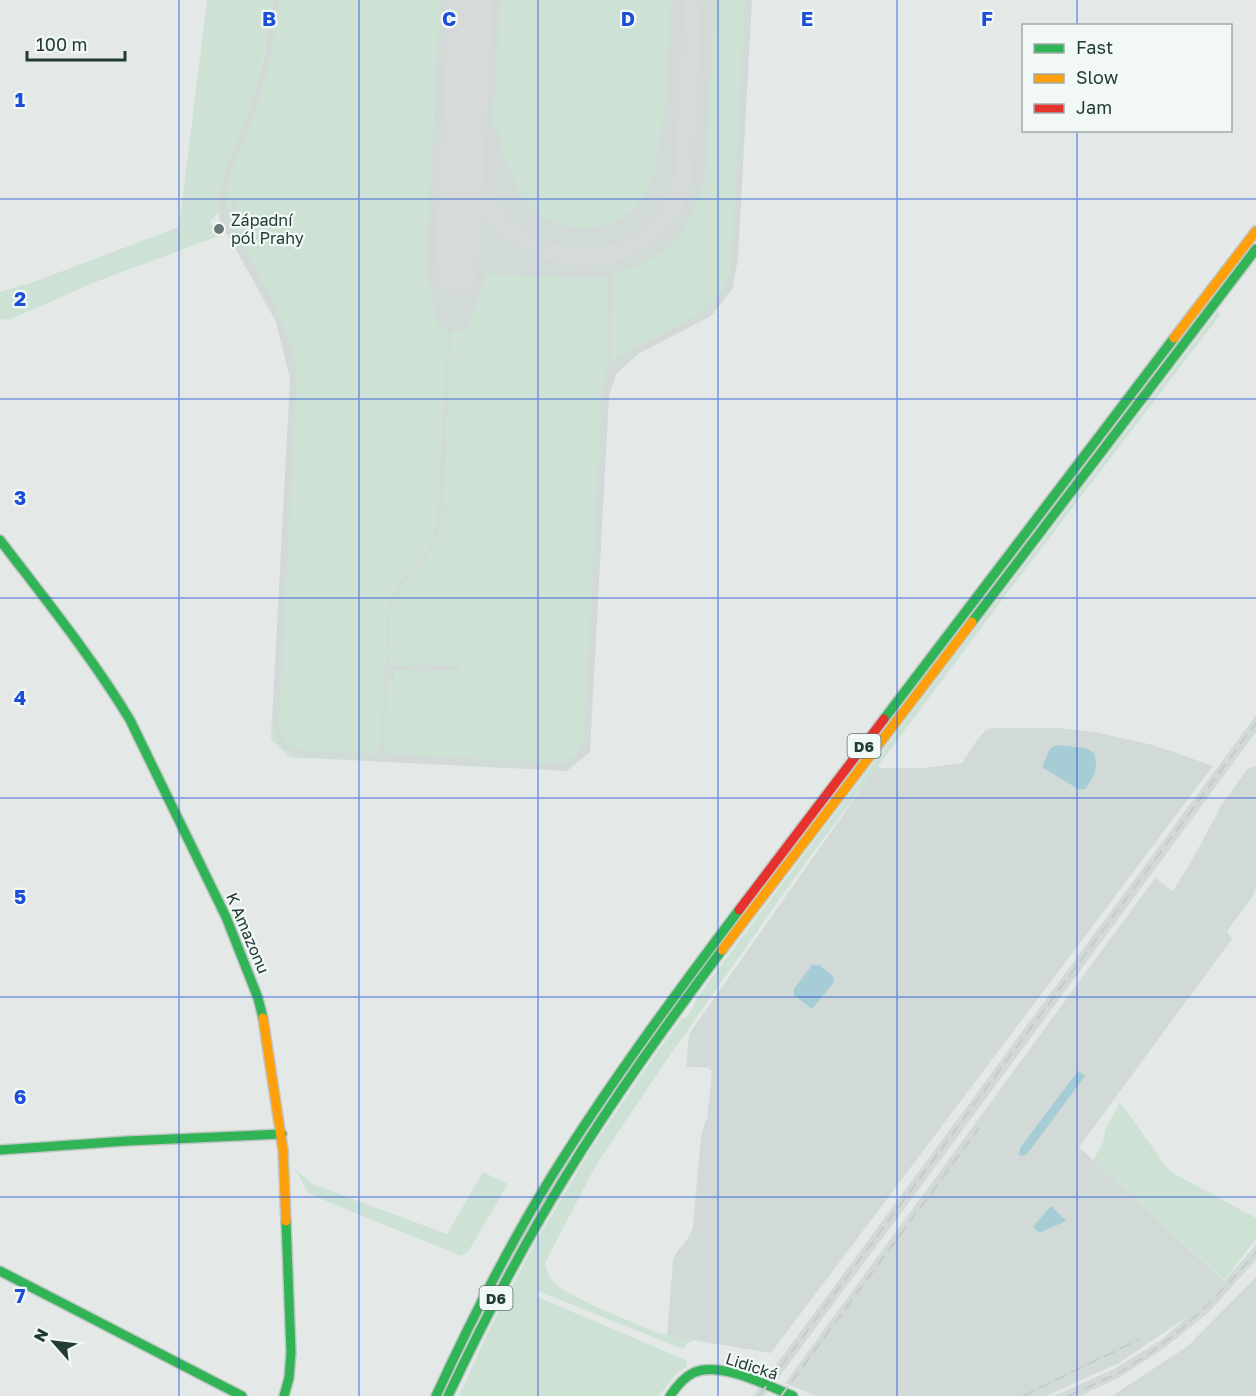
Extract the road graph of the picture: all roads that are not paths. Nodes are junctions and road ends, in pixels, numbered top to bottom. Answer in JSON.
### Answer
{"nodes":[{"id":1,"x":1256,"y":231,"type":"edge"},
{"id":2,"x":1256,"y":249,"type":"edge"},
{"id":3,"x":0,"y":540,"type":"edge"},
{"id":4,"x":282,"y":1134,"type":"junction"},
{"id":5,"x":0,"y":1150,"type":"edge"},
{"id":6,"x":0,"y":1271,"type":"edge"},
{"id":7,"x":242,"y":1396,"type":"edge"},
{"id":8,"x":284,"y":1396,"type":"edge"},
{"id":9,"x":436,"y":1396,"type":"edge"},
{"id":10,"x":448,"y":1396,"type":"edge"},
{"id":11,"x":670,"y":1396,"type":"edge"},
{"id":12,"x":793,"y":1396,"type":"edge"}],
"edges":[{"from":1,"to":9,"type":"main road","number":"D6"},
{"from":2,"to":10,"type":"main road","number":"D6"},
{"from":3,"to":4,"type":"main road","name":"K Amazonu"},
{"from":4,"to":5,"type":"main road"},
{"from":4,"to":8,"type":"main road","name":"K Amazonu"},
{"from":6,"to":7,"type":"main road"},
{"from":11,"to":12,"type":"main road","name":"Lidická"}]}
